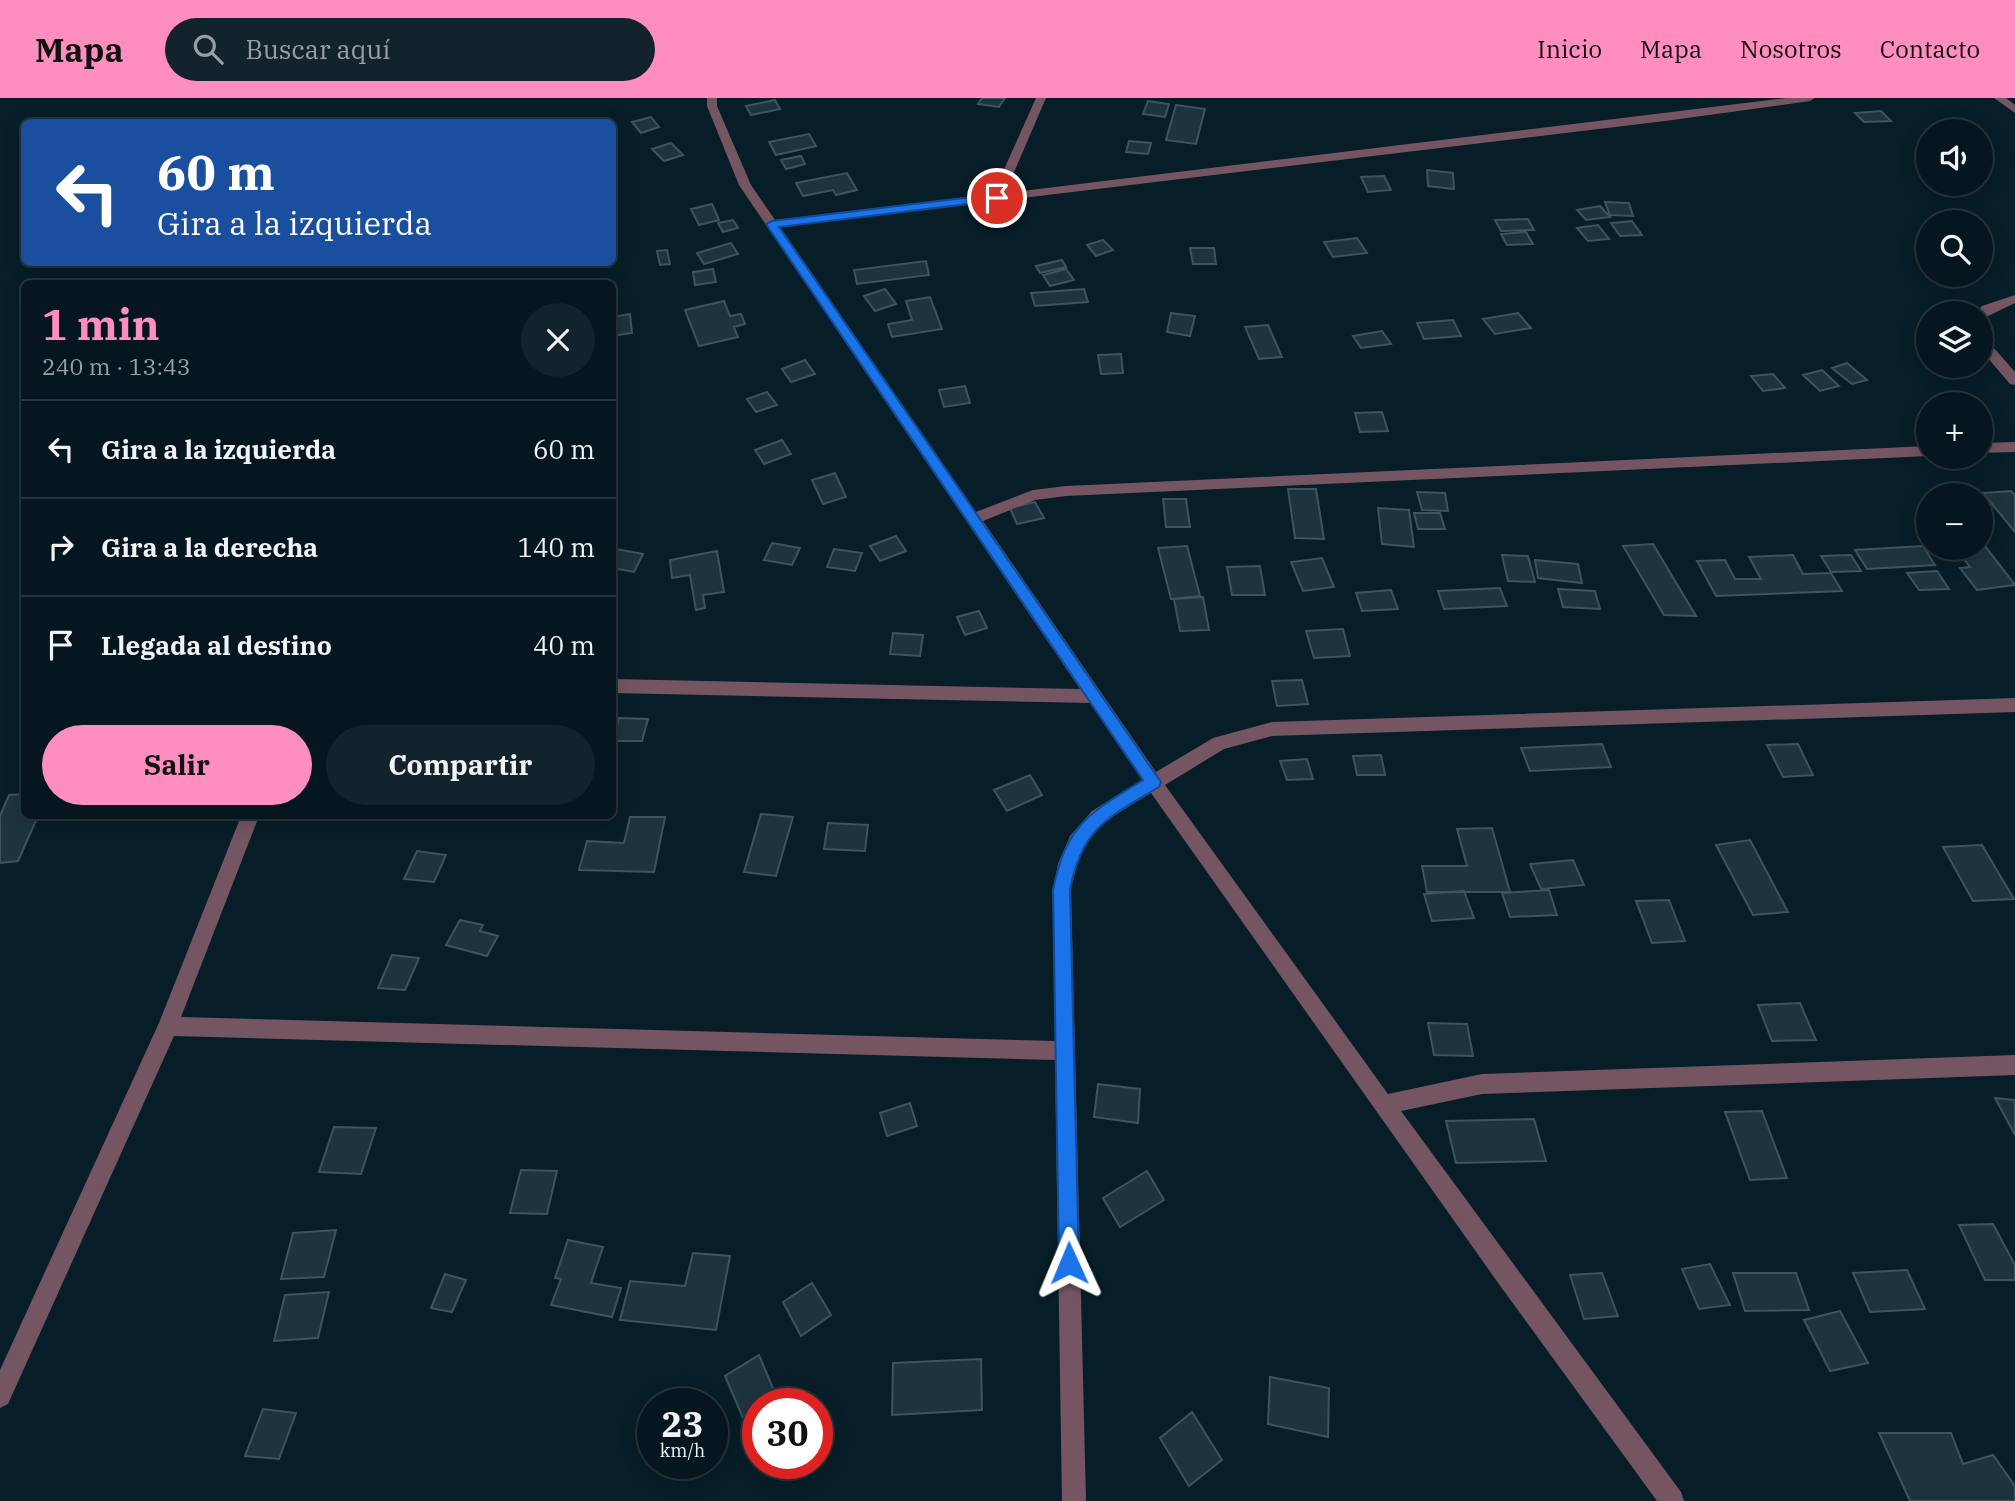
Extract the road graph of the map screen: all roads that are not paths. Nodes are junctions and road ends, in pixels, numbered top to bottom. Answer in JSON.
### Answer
{"nodes":[{"id":1,"x":712,"y":98,"type":"edge"},
{"id":2,"x":1041,"y":98,"type":"edge"},
{"id":3,"x":1810,"y":98,"type":"edge"},
{"id":4,"x":1999,"y":98,"type":"edge"},
{"id":5,"x":2015,"y":110,"type":"edge"},
{"id":6,"x":997,"y":198,"type":"junction"},
{"id":7,"x":772,"y":224,"type":"junction"},
{"id":8,"x":2015,"y":299,"type":"edge"},
{"id":9,"x":1993,"y":307,"type":"edge"},
{"id":10,"x":1993,"y":355,"type":"edge"},
{"id":11,"x":2015,"y":380,"type":"edge"},
{"id":12,"x":2015,"y":447,"type":"edge"},
{"id":13,"x":1993,"y":448,"type":"edge"},
{"id":14,"x":1916,"y":452,"type":"edge"},
{"id":15,"x":973,"y":519,"type":"junction"},
{"id":16,"x":616,"y":685,"type":"edge"},
{"id":17,"x":1095,"y":696,"type":"junction"},
{"id":18,"x":2015,"y":705,"type":"edge"},
{"id":19,"x":1153,"y":782,"type":"junction"},
{"id":20,"x":249,"y":819,"type":"edge"},
{"id":21,"x":168,"y":1026,"type":"junction"},
{"id":22,"x":1064,"y":1051,"type":"junction"},
{"id":23,"x":2015,"y":1065,"type":"edge"},
{"id":24,"x":1384,"y":1105,"type":"junction"},
{"id":25,"x":0,"y":1396,"type":"edge"},
{"id":26,"x":1074,"y":1501,"type":"edge"},
{"id":27,"x":1672,"y":1501,"type":"edge"}],
"edges":[{"from":1,"to":7,"type":"street"},
{"from":2,"to":6,"type":"street"},
{"from":3,"to":6,"type":"street"},
{"from":4,"to":5,"type":"street"},
{"from":6,"to":7,"type":"street"},
{"from":7,"to":15,"type":"street"},
{"from":8,"to":9,"type":"street"},
{"from":10,"to":11,"type":"street"},
{"from":12,"to":13,"type":"street"},
{"from":14,"to":15,"type":"street"},
{"from":15,"to":17,"type":"street"},
{"from":16,"to":17,"type":"street"},
{"from":17,"to":19,"type":"street"},
{"from":18,"to":19,"type":"street"},
{"from":19,"to":22,"type":"street"},
{"from":19,"to":24,"type":"street"},
{"from":20,"to":21,"type":"street"},
{"from":21,"to":22,"type":"street"},
{"from":21,"to":25,"type":"street"},
{"from":22,"to":26,"type":"street"},
{"from":23,"to":24,"type":"street"},
{"from":24,"to":27,"type":"street"}]}
